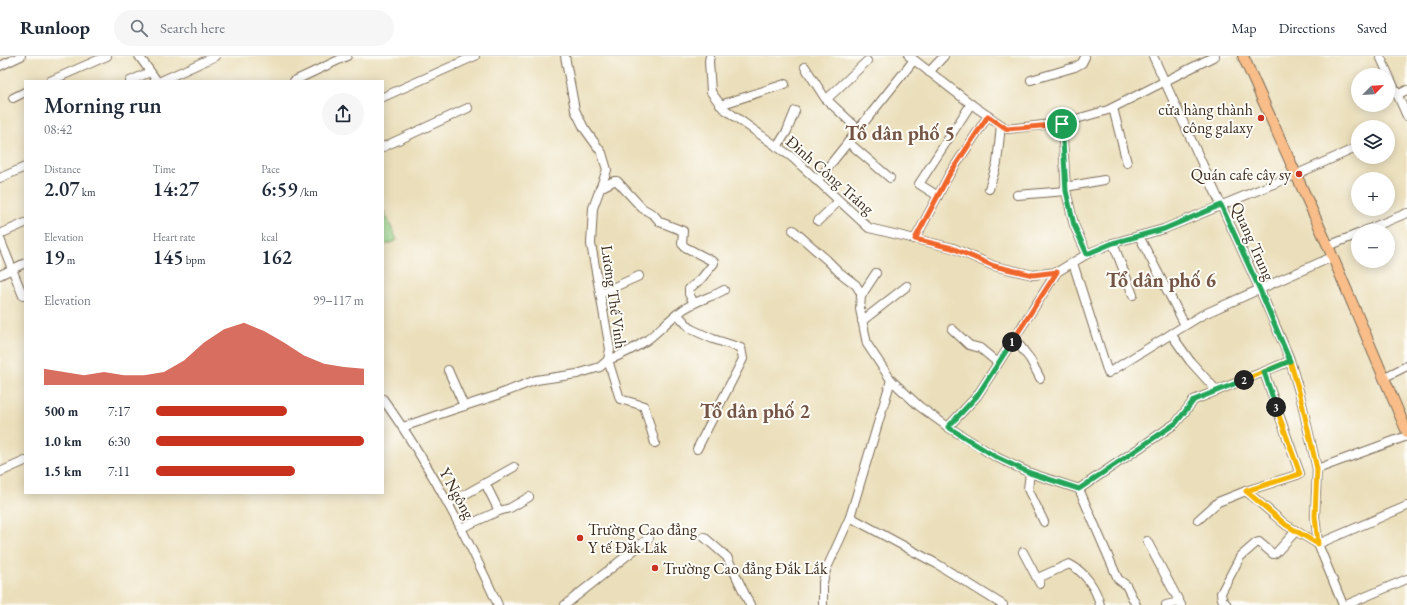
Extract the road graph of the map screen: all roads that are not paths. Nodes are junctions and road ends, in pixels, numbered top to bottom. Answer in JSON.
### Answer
{"nodes":[{"id":1,"x":21,"y":56,"type":"edge"},
{"id":2,"x":107,"y":56,"type":"edge"},
{"id":3,"x":139,"y":56,"type":"edge"},
{"id":4,"x":216,"y":56,"type":"edge"},
{"id":5,"x":347,"y":56,"type":"edge"},
{"id":6,"x":475,"y":56,"type":"edge"},
{"id":7,"x":564,"y":56,"type":"edge"},
{"id":8,"x":710,"y":56,"type":"edge"},
{"id":9,"x":944,"y":56,"type":"edge"},
{"id":10,"x":1087,"y":56,"type":"edge"},
{"id":11,"x":1153,"y":56,"type":"edge"},
{"id":12,"x":1215,"y":56,"type":"edge"},
{"id":13,"x":1243,"y":56,"type":"edge"},
{"id":14,"x":1380,"y":56,"type":"edge"},
{"id":15,"x":911,"y":58,"type":"edge"},
{"id":16,"x":867,"y":60,"type":"dead end"},
{"id":17,"x":0,"y":66,"type":"edge"},
{"id":18,"x":805,"y":67,"type":"dead end"},
{"id":19,"x":150,"y":72,"type":"junction"},
{"id":20,"x":929,"y":72,"type":"junction"},
{"id":21,"x":52,"y":80,"type":"edge"},
{"id":22,"x":132,"y":80,"type":"edge"},
{"id":23,"x":156,"y":80,"type":"edge"},
{"id":24,"x":163,"y":80,"type":"edge"},
{"id":25,"x":296,"y":80,"type":"edge"},
{"id":26,"x":1031,"y":80,"type":"dead end"},
{"id":27,"x":1164,"y":80,"type":"junction"},
{"id":28,"x":785,"y":84,"type":"dead end"},
{"id":29,"x":1407,"y":90,"type":"edge"},
{"id":30,"x":24,"y":92,"type":"edge"},
{"id":31,"x":1397,"y":95,"type":"junction"},
{"id":32,"x":384,"y":96,"type":"edge"},
{"id":33,"x":13,"y":98,"type":"dead end"},
{"id":34,"x":827,"y":99,"type":"junction"},
{"id":35,"x":971,"y":104,"type":"junction"},
{"id":36,"x":720,"y":105,"type":"junction"},
{"id":37,"x":468,"y":108,"type":"dead end"},
{"id":38,"x":1113,"y":108,"type":"junction"},
{"id":39,"x":795,"y":111,"type":"dead end"},
{"id":40,"x":988,"y":116,"type":"junction"},
{"id":41,"x":1407,"y":116,"type":"edge"},
{"id":42,"x":1062,"y":124,"type":"junction"},
{"id":43,"x":1001,"y":125,"type":"junction"},
{"id":44,"x":858,"y":129,"type":"junction"},
{"id":45,"x":848,"y":142,"type":"junction"},
{"id":46,"x":384,"y":147,"type":"edge"},
{"id":47,"x":777,"y":147,"type":"junction"},
{"id":48,"x":1351,"y":150,"type":"edge"},
{"id":49,"x":1127,"y":163,"type":"dead end"},
{"id":50,"x":24,"y":167,"type":"edge"},
{"id":51,"x":1295,"y":175,"type":"junction"},
{"id":52,"x":0,"y":178,"type":"edge"},
{"id":53,"x":890,"y":178,"type":"dead end"},
{"id":54,"x":1104,"y":180,"type":"dead end"},
{"id":55,"x":817,"y":181,"type":"junction"},
{"id":56,"x":600,"y":188,"type":"junction"},
{"id":57,"x":989,"y":189,"type":"dead end"},
{"id":58,"x":1065,"y":189,"type":"junction"},
{"id":59,"x":1017,"y":195,"type":"dead end"},
{"id":60,"x":938,"y":196,"type":"junction"},
{"id":61,"x":840,"y":201,"type":"junction"},
{"id":62,"x":1221,"y":205,"type":"junction"},
{"id":63,"x":1407,"y":213,"type":"edge"},
{"id":64,"x":818,"y":221,"type":"dead end"},
{"id":65,"x":24,"y":223,"type":"edge"},
{"id":66,"x":1381,"y":224,"type":"edge"},
{"id":67,"x":793,"y":230,"type":"dead end"},
{"id":68,"x":0,"y":234,"type":"edge"},
{"id":69,"x":1139,"y":236,"type":"junction"},
{"id":70,"x":1351,"y":237,"type":"edge"},
{"id":71,"x":0,"y":239,"type":"edge"},
{"id":72,"x":915,"y":239,"type":"junction"},
{"id":73,"x":1113,"y":243,"type":"junction"},
{"id":74,"x":1328,"y":246,"type":"junction"},
{"id":75,"x":1087,"y":254,"type":"junction"},
{"id":76,"x":1332,"y":257,"type":"junction"},
{"id":77,"x":1073,"y":262,"type":"junction"},
{"id":78,"x":24,"y":263,"type":"edge"},
{"id":79,"x":12,"y":269,"type":"junction"},
{"id":80,"x":1057,"y":272,"type":"junction"},
{"id":81,"x":876,"y":273,"type":"dead end"},
{"id":82,"x":0,"y":275,"type":"edge"},
{"id":83,"x":639,"y":276,"type":"dead end"},
{"id":84,"x":907,"y":286,"type":"dead end"},
{"id":85,"x":724,"y":290,"type":"dead end"},
{"id":86,"x":1260,"y":290,"type":"junction"},
{"id":87,"x":601,"y":292,"type":"junction"},
{"id":88,"x":862,"y":295,"type":"junction"},
{"id":89,"x":1132,"y":295,"type":"dead end"},
{"id":90,"x":23,"y":296,"type":"dead end"},
{"id":91,"x":694,"y":303,"type":"junction"},
{"id":92,"x":677,"y":314,"type":"junction"},
{"id":93,"x":862,"y":321,"type":"junction"},
{"id":94,"x":1185,"y":325,"type":"junction"},
{"id":95,"x":952,"y":328,"type":"dead end"},
{"id":96,"x":1171,"y":334,"type":"junction"},
{"id":97,"x":1014,"y":338,"type":"junction"},
{"id":98,"x":608,"y":360,"type":"junction"},
{"id":99,"x":1290,"y":361,"type":"junction"},
{"id":100,"x":998,"y":363,"type":"junction"},
{"id":101,"x":1407,"y":366,"type":"edge"},
{"id":102,"x":448,"y":370,"type":"dead end"},
{"id":103,"x":1264,"y":372,"type":"junction"},
{"id":104,"x":1040,"y":378,"type":"dead end"},
{"id":105,"x":1383,"y":378,"type":"junction"},
{"id":106,"x":891,"y":380,"type":"junction"},
{"id":107,"x":1217,"y":391,"type":"junction"},
{"id":108,"x":384,"y":400,"type":"edge"},
{"id":109,"x":464,"y":406,"type":"junction"},
{"id":110,"x":403,"y":427,"type":"junction"},
{"id":111,"x":948,"y":427,"type":"junction"},
{"id":112,"x":1407,"y":432,"type":"edge"},
{"id":113,"x":1407,"y":436,"type":"edge"},
{"id":114,"x":655,"y":443,"type":"dead end"},
{"id":115,"x":696,"y":449,"type":"dead end"},
{"id":116,"x":24,"y":461,"type":"edge"},
{"id":117,"x":514,"y":468,"type":"dead end"},
{"id":118,"x":1317,"y":469,"type":"junction"},
{"id":119,"x":0,"y":472,"type":"edge"},
{"id":120,"x":1030,"y":473,"type":"junction"},
{"id":121,"x":485,"y":483,"type":"junction"},
{"id":122,"x":1079,"y":489,"type":"junction"},
{"id":123,"x":1246,"y":491,"type":"junction"},
{"id":124,"x":529,"y":497,"type":"dead end"},
{"id":125,"x":448,"y":504,"type":"junction"},
{"id":126,"x":1407,"y":506,"type":"edge"},
{"id":127,"x":499,"y":511,"type":"junction"},
{"id":128,"x":850,"y":517,"type":"junction"},
{"id":129,"x":1198,"y":520,"type":"dead end"},
{"id":130,"x":1044,"y":522,"type":"dead end"},
{"id":131,"x":461,"y":528,"type":"junction"},
{"id":132,"x":1296,"y":531,"type":"junction"},
{"id":133,"x":704,"y":537,"type":"dead end"},
{"id":134,"x":649,"y":538,"type":"dead end"},
{"id":135,"x":1147,"y":541,"type":"dead end"},
{"id":136,"x":1318,"y":544,"type":"junction"},
{"id":137,"x":1023,"y":552,"type":"dead end"},
{"id":138,"x":1407,"y":579,"type":"edge"},
{"id":139,"x":1180,"y":603,"type":"edge"},
{"id":140,"x":498,"y":605,"type":"edge"},
{"id":141,"x":565,"y":605,"type":"edge"},
{"id":142,"x":750,"y":605,"type":"edge"},
{"id":143,"x":823,"y":605,"type":"edge"},
{"id":144,"x":1003,"y":605,"type":"edge"},
{"id":145,"x":1100,"y":605,"type":"edge"},
{"id":146,"x":1136,"y":605,"type":"edge"},
{"id":147,"x":1166,"y":605,"type":"edge"},
{"id":148,"x":1227,"y":605,"type":"edge"},
{"id":149,"x":1343,"y":605,"type":"edge"},
{"id":150,"x":1346,"y":605,"type":"edge"}],
"edges":[{"from":1,"to":17,"type":"street"},
{"from":2,"to":21,"type":"street"},
{"from":3,"to":19,"type":"street"},
{"from":4,"to":24,"type":"street"},
{"from":5,"to":25,"type":"street"},
{"from":6,"to":32,"type":"street"},
{"from":7,"to":56,"type":"street","name":"Lương Thế Vinh"},
{"from":8,"to":36,"type":"street","name":"Đinh Công Tráng"},
{"from":9,"to":20,"type":"street"},
{"from":10,"to":26,"type":"street"},
{"from":11,"to":27,"type":"street","name":"Quang Trung"},
{"from":12,"to":27,"type":"street"},
{"from":13,"to":51,"type":"main road"},
{"from":14,"to":31,"type":"street"},
{"from":15,"to":20,"type":"street"},
{"from":15,"to":44,"type":"street"},
{"from":16,"to":34,"type":"street"},
{"from":18,"to":34,"type":"street"},
{"from":19,"to":22,"type":"street"},
{"from":19,"to":23,"type":"street"},
{"from":20,"to":35,"type":"street"},
{"from":27,"to":38,"type":"street"},
{"from":27,"to":62,"type":"street","name":"Quang Trung"},
{"from":28,"to":36,"type":"street"},
{"from":29,"to":31,"type":"street"},
{"from":30,"to":33,"type":"street"},
{"from":31,"to":41,"type":"street"},
{"from":34,"to":44,"type":"street"},
{"from":35,"to":40,"type":"street"},
{"from":35,"to":60,"type":"street"},
{"from":36,"to":47,"type":"street","name":"Đinh Công Tráng"},
{"from":37,"to":46,"type":"street"},
{"from":38,"to":42,"type":"street"},
{"from":38,"to":49,"type":"street"},
{"from":39,"to":47,"type":"street"},
{"from":40,"to":43,"type":"street"},
{"from":40,"to":60,"type":"street"},
{"from":42,"to":43,"type":"street"},
{"from":42,"to":58,"type":"street"},
{"from":43,"to":57,"type":"street"},
{"from":44,"to":45,"type":"street"},
{"from":45,"to":53,"type":"street"},
{"from":45,"to":55,"type":"street"},
{"from":47,"to":55,"type":"street","name":"Đinh Công Tráng"},
{"from":48,"to":51,"type":"street","name":"Đinh Công Tráng"},
{"from":50,"to":52,"type":"street"},
{"from":51,"to":62,"type":"street","name":"Đinh Công Tráng"},
{"from":51,"to":74,"type":"main road"},
{"from":54,"to":58,"type":"street"},
{"from":55,"to":61,"type":"street","name":"Đinh Công Tráng"},
{"from":56,"to":87,"type":"street","name":"Lương Thế Vinh"},
{"from":56,"to":91,"type":"street"},
{"from":58,"to":59,"type":"street"},
{"from":58,"to":75,"type":"street"},
{"from":60,"to":72,"type":"street"},
{"from":61,"to":64,"type":"street"},
{"from":61,"to":72,"type":"street","name":"Đinh Công Tráng"},
{"from":62,"to":69,"type":"street","name":"Đinh Công Tráng"},
{"from":62,"to":86,"type":"street","name":"Quang Trung"},
{"from":63,"to":66,"type":"street"},
{"from":65,"to":68,"type":"street"},
{"from":67,"to":88,"type":"street"},
{"from":69,"to":73,"type":"street","name":"Đinh Công Tráng"},
{"from":69,"to":94,"type":"street"},
{"from":70,"to":74,"type":"street"},
{"from":71,"to":79,"type":"street"},
{"from":72,"to":80,"type":"street","name":"Đinh Công Tráng"},
{"from":73,"to":75,"type":"street","name":"Đinh Công Tráng"},
{"from":73,"to":89,"type":"street"},
{"from":74,"to":76,"type":"main road"},
{"from":75,"to":77,"type":"street","name":"Đinh Công Tráng"},
{"from":76,"to":86,"type":"street"},
{"from":76,"to":105,"type":"main road"},
{"from":77,"to":80,"type":"street","name":"Đinh Công Tráng"},
{"from":77,"to":96,"type":"street"},
{"from":78,"to":79,"type":"street"},
{"from":79,"to":82,"type":"street"},
{"from":79,"to":90,"type":"street"},
{"from":80,"to":97,"type":"street"},
{"from":81,"to":88,"type":"street"},
{"from":83,"to":87,"type":"street"},
{"from":84,"to":93,"type":"street"},
{"from":85,"to":91,"type":"street"},
{"from":86,"to":94,"type":"street"},
{"from":86,"to":99,"type":"street","name":"Quang Trung"},
{"from":87,"to":98,"type":"street","name":"Lương Thế Vinh"},
{"from":88,"to":93,"type":"street"},
{"from":91,"to":92,"type":"street"},
{"from":92,"to":98,"type":"street"},
{"from":92,"to":115,"type":"street"},
{"from":93,"to":106,"type":"street"},
{"from":94,"to":96,"type":"street"},
{"from":95,"to":100,"type":"street"},
{"from":96,"to":107,"type":"street"},
{"from":97,"to":100,"type":"street"},
{"from":97,"to":104,"type":"street"},
{"from":98,"to":109,"type":"street","name":"Lương Thế Vinh"},
{"from":98,"to":114,"type":"street"},
{"from":99,"to":103,"type":"street"},
{"from":99,"to":118,"type":"street","name":"Quang Trung"},
{"from":100,"to":111,"type":"street"},
{"from":101,"to":105,"type":"street"},
{"from":102,"to":109,"type":"street"},
{"from":103,"to":107,"type":"street"},
{"from":103,"to":123,"type":"street"},
{"from":105,"to":112,"type":"main road"},
{"from":106,"to":111,"type":"street"},
{"from":106,"to":128,"type":"street"},
{"from":107,"to":122,"type":"street"},
{"from":108,"to":110,"type":"street","name":"Y Ngông"},
{"from":109,"to":110,"type":"street","name":"Lương Thế Vinh"},
{"from":110,"to":125,"type":"street","name":"Y Ngông"},
{"from":111,"to":120,"type":"street"},
{"from":113,"to":118,"type":"street"},
{"from":116,"to":119,"type":"street"},
{"from":117,"to":121,"type":"street"},
{"from":118,"to":136,"type":"street","name":"Quang Trung"},
{"from":120,"to":122,"type":"street"},
{"from":120,"to":130,"type":"street"},
{"from":121,"to":125,"type":"street"},
{"from":121,"to":127,"type":"street"},
{"from":122,"to":146,"type":"street"},
{"from":123,"to":129,"type":"street"},
{"from":123,"to":132,"type":"street"},
{"from":124,"to":127,"type":"street"},
{"from":125,"to":131,"type":"street","name":"Y Ngông"},
{"from":126,"to":136,"type":"street"},
{"from":127,"to":131,"type":"street"},
{"from":128,"to":143,"type":"street"},
{"from":128,"to":144,"type":"street"},
{"from":131,"to":140,"type":"street","name":"Y Ngông"},
{"from":132,"to":136,"type":"street"},
{"from":132,"to":148,"type":"street"},
{"from":133,"to":142,"type":"street"},
{"from":134,"to":141,"type":"street"},
{"from":135,"to":139,"type":"street"},
{"from":136,"to":149,"type":"street","name":"Quang Trung"},
{"from":137,"to":145,"type":"street"},
{"from":138,"to":150,"type":"street"},
{"from":139,"to":147,"type":"street"}]}
